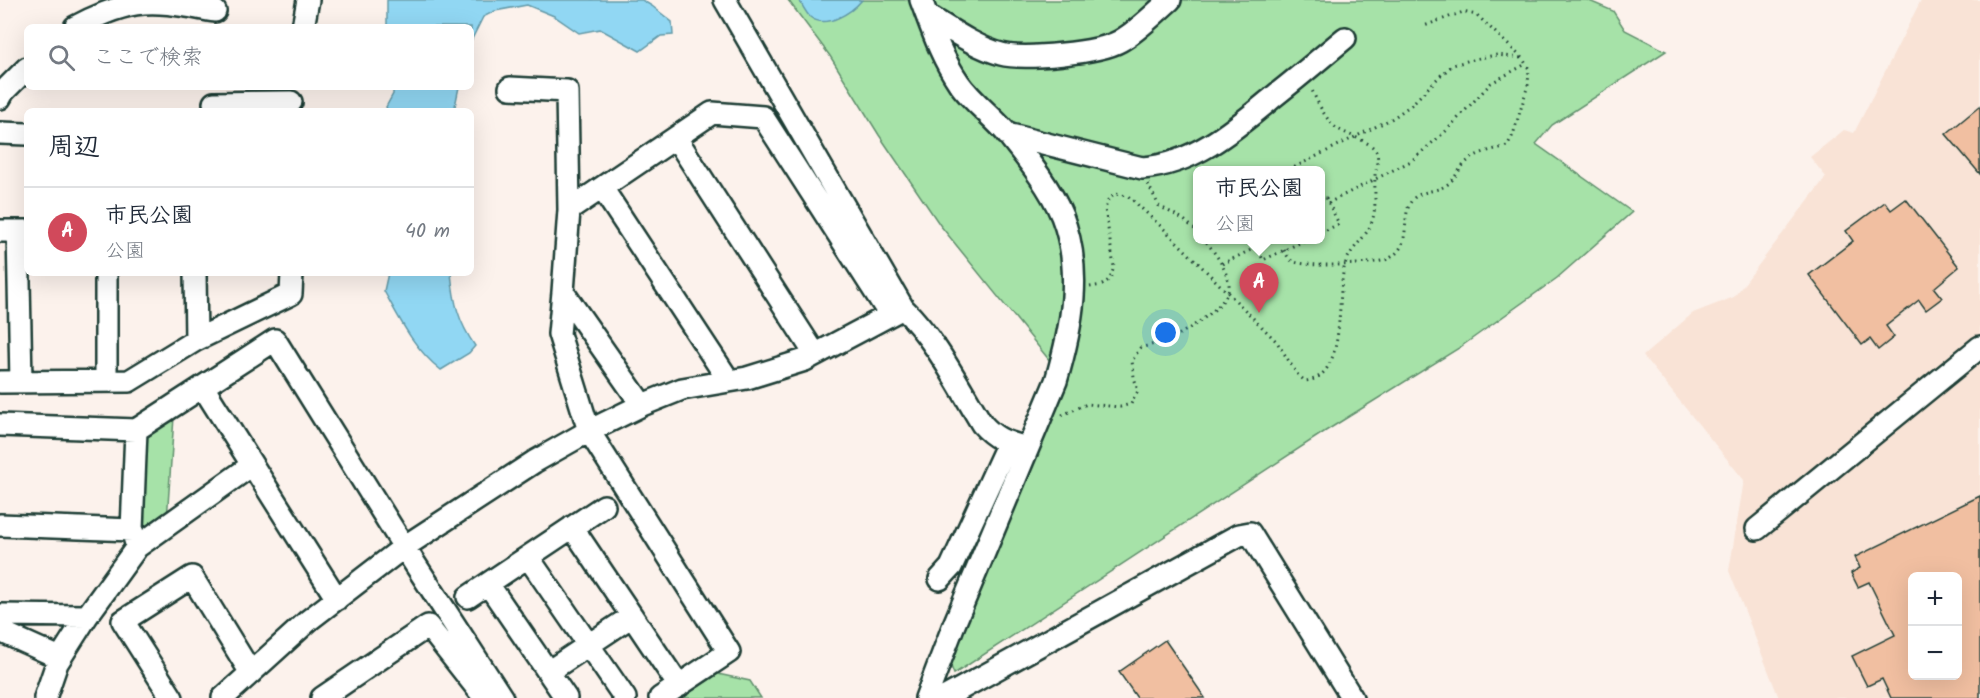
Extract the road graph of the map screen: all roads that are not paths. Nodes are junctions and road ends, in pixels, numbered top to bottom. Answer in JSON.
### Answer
{"nodes":[{"id":1,"x":308,"y":0,"type":"edge"},
{"id":2,"x":725,"y":0,"type":"edge"},
{"id":3,"x":1170,"y":0,"type":"edge"},
{"id":4,"x":924,"y":8,"type":"edge"},
{"id":5,"x":215,"y":13,"type":"edge"},
{"id":6,"x":82,"y":24,"type":"edge"},
{"id":7,"x":304,"y":24,"type":"edge"},
{"id":8,"x":1345,"y":38,"type":"dead end"},
{"id":9,"x":24,"y":71,"type":"edge"},
{"id":10,"x":510,"y":88,"type":"dead end"},
{"id":11,"x":1,"y":93,"type":"edge"},
{"id":12,"x":213,"y":100,"type":"edge"},
{"id":13,"x":292,"y":100,"type":"edge"},
{"id":14,"x":0,"y":133,"type":"edge"},
{"id":15,"x":24,"y":134,"type":"edge"},
{"id":16,"x":1007,"y":134,"type":"junction"},
{"id":17,"x":675,"y":138,"type":"junction"},
{"id":18,"x":602,"y":188,"type":"junction"},
{"id":19,"x":569,"y":210,"type":"junction"},
{"id":20,"x":15,"y":231,"type":"edge"},
{"id":21,"x":106,"y":276,"type":"edge"},
{"id":22,"x":195,"y":276,"type":"edge"},
{"id":23,"x":292,"y":276,"type":"edge"},
{"id":24,"x":563,"y":292,"type":"junction"},
{"id":25,"x":897,"y":311,"type":"junction"},
{"id":26,"x":196,"y":339,"type":"junction"},
{"id":27,"x":1980,"y":347,"type":"edge"},
{"id":28,"x":815,"y":354,"type":"junction"},
{"id":29,"x":106,"y":381,"type":"junction"},
{"id":30,"x":729,"y":381,"type":"junction"},
{"id":31,"x":10,"y":382,"type":"edge"},
{"id":32,"x":203,"y":387,"type":"junction"},
{"id":33,"x":642,"y":405,"type":"junction"},
{"id":34,"x":0,"y":425,"type":"edge"},
{"id":35,"x":136,"y":430,"type":"junction"},
{"id":36,"x":589,"y":431,"type":"junction"},
{"id":37,"x":1018,"y":446,"type":"junction"},
{"id":38,"x":252,"y":465,"type":"junction"},
{"id":39,"x":604,"y":506,"type":"dead end"},
{"id":40,"x":0,"y":525,"type":"edge"},
{"id":41,"x":572,"y":527,"type":"junction"},
{"id":42,"x":1757,"y":529,"type":"dead end"},
{"id":43,"x":134,"y":538,"type":"junction"},
{"id":44,"x":404,"y":547,"type":"junction"},
{"id":45,"x":528,"y":557,"type":"junction"},
{"id":46,"x":940,"y":579,"type":"dead end"},
{"id":47,"x":488,"y":584,"type":"junction"},
{"id":48,"x":468,"y":597,"type":"dead end"},
{"id":49,"x":337,"y":599,"type":"junction"},
{"id":50,"x":0,"y":615,"type":"edge"},
{"id":51,"x":87,"y":616,"type":"junction"},
{"id":52,"x":632,"y":616,"type":"junction"},
{"id":53,"x":0,"y":632,"type":"edge"},
{"id":54,"x":589,"y":645,"type":"junction"},
{"id":55,"x":60,"y":657,"type":"junction"},
{"id":56,"x":548,"y":672,"type":"junction"},
{"id":57,"x":935,"y":672,"type":"junction"},
{"id":58,"x":251,"y":673,"type":"junction"},
{"id":59,"x":679,"y":686,"type":"junction"},
{"id":60,"x":232,"y":695,"type":"edge"},
{"id":61,"x":501,"y":697,"type":"edge"},
{"id":62,"x":45,"y":698,"type":"edge"},
{"id":63,"x":172,"y":698,"type":"edge"},
{"id":64,"x":322,"y":698,"type":"edge"},
{"id":65,"x":566,"y":698,"type":"edge"},
{"id":66,"x":625,"y":698,"type":"edge"},
{"id":67,"x":660,"y":698,"type":"edge"},
{"id":68,"x":926,"y":698,"type":"edge"},
{"id":69,"x":942,"y":698,"type":"edge"},
{"id":70,"x":1352,"y":698,"type":"edge"}],
"edges":[{"from":1,"to":7,"type":"street"},
{"from":2,"to":25,"type":"street"},
{"from":3,"to":4,"type":"street"},
{"from":4,"to":16,"type":"street"},
{"from":5,"to":6,"type":"street"},
{"from":8,"to":16,"type":"street"},
{"from":9,"to":11,"type":"street"},
{"from":10,"to":19,"type":"street"},
{"from":12,"to":13,"type":"street"},
{"from":14,"to":15,"type":"street"},
{"from":16,"to":37,"type":"street"},
{"from":17,"to":18,"type":"street"},
{"from":17,"to":25,"type":"street"},
{"from":17,"to":28,"type":"street"},
{"from":18,"to":19,"type":"street"},
{"from":18,"to":30,"type":"street"},
{"from":19,"to":24,"type":"street"},
{"from":20,"to":31,"type":"street"},
{"from":21,"to":29,"type":"street"},
{"from":22,"to":26,"type":"street"},
{"from":23,"to":26,"type":"street"},
{"from":24,"to":33,"type":"street"},
{"from":24,"to":36,"type":"street"},
{"from":25,"to":28,"type":"street"},
{"from":25,"to":37,"type":"street"},
{"from":26,"to":29,"type":"street"},
{"from":27,"to":42,"type":"street"},
{"from":28,"to":30,"type":"street"},
{"from":29,"to":31,"type":"street"},
{"from":30,"to":33,"type":"street"},
{"from":32,"to":35,"type":"street"},
{"from":32,"to":38,"type":"street"},
{"from":32,"to":44,"type":"street"},
{"from":33,"to":36,"type":"street"},
{"from":34,"to":35,"type":"street"},
{"from":35,"to":43,"type":"street"},
{"from":36,"to":44,"type":"street"},
{"from":36,"to":59,"type":"street"},
{"from":37,"to":46,"type":"street"},
{"from":37,"to":57,"type":"street"},
{"from":38,"to":43,"type":"street"},
{"from":38,"to":49,"type":"street"},
{"from":39,"to":41,"type":"street"},
{"from":40,"to":43,"type":"street"},
{"from":41,"to":45,"type":"street"},
{"from":41,"to":52,"type":"street"},
{"from":43,"to":51,"type":"street"},
{"from":44,"to":49,"type":"street"},
{"from":44,"to":61,"type":"street"},
{"from":45,"to":47,"type":"street"},
{"from":45,"to":54,"type":"street"},
{"from":47,"to":48,"type":"street"},
{"from":47,"to":56,"type":"street"},
{"from":49,"to":58,"type":"street"},
{"from":50,"to":51,"type":"street"},
{"from":51,"to":55,"type":"street"},
{"from":52,"to":54,"type":"street"},
{"from":52,"to":59,"type":"street"},
{"from":53,"to":55,"type":"street"},
{"from":54,"to":56,"type":"street"},
{"from":54,"to":66,"type":"street"},
{"from":55,"to":62,"type":"street"},
{"from":56,"to":65,"type":"street"},
{"from":57,"to":68,"type":"street"},
{"from":57,"to":69,"type":"street"},
{"from":58,"to":60,"type":"street"},
{"from":58,"to":63,"type":"street"},
{"from":59,"to":67,"type":"street"},
{"from":61,"to":64,"type":"street"},
{"from":69,"to":70,"type":"street"}]}
